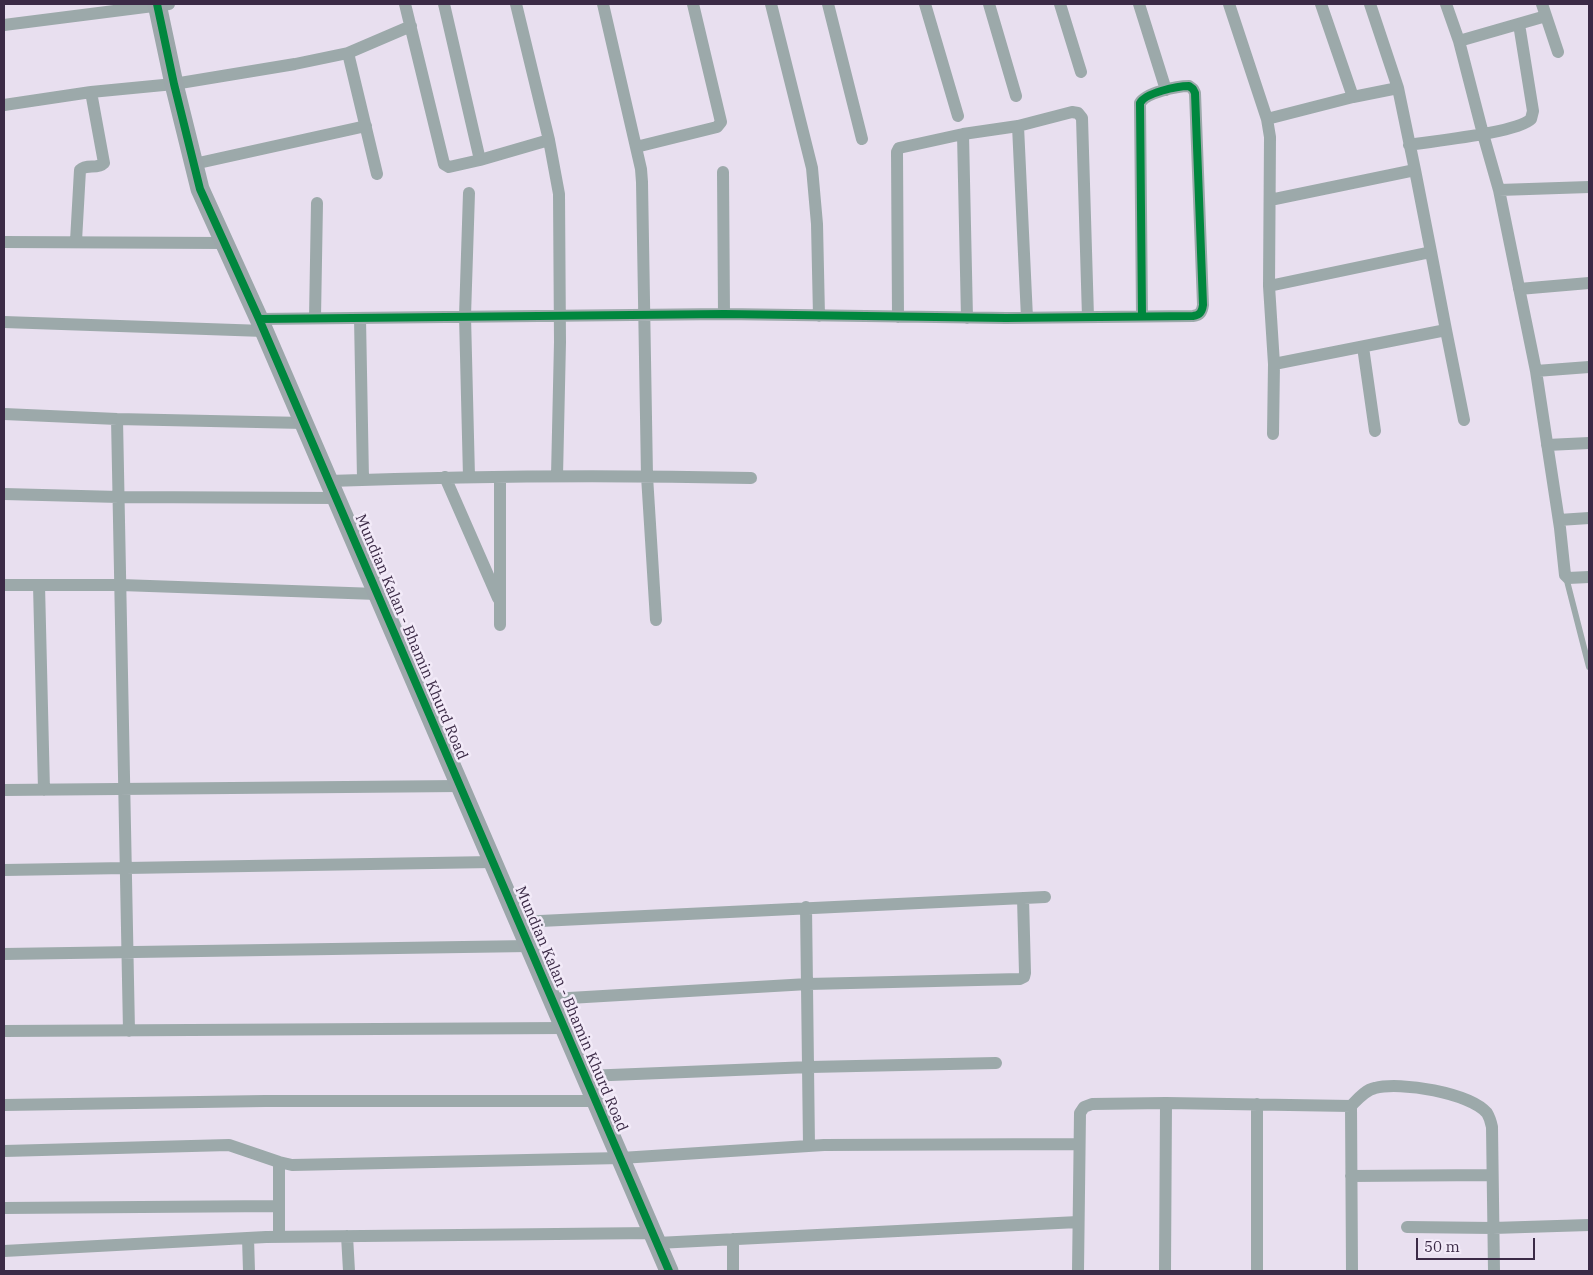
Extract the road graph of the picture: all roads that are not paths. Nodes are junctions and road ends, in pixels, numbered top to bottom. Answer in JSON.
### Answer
{"nodes":[{"id":1,"x":162,"y":4,"type":"edge"},
{"id":2,"x":405,"y":4,"type":"edge"},
{"id":3,"x":444,"y":4,"type":"edge"},
{"id":4,"x":516,"y":4,"type":"edge"},
{"id":5,"x":603,"y":4,"type":"edge"},
{"id":6,"x":693,"y":4,"type":"edge"},
{"id":7,"x":771,"y":4,"type":"edge"},
{"id":8,"x":828,"y":4,"type":"edge"},
{"id":9,"x":925,"y":4,"type":"edge"},
{"id":10,"x":989,"y":4,"type":"edge"},
{"id":11,"x":1060,"y":4,"type":"edge"},
{"id":12,"x":1139,"y":4,"type":"edge"},
{"id":13,"x":1229,"y":4,"type":"edge"},
{"id":14,"x":1321,"y":4,"type":"edge"},
{"id":15,"x":1370,"y":4,"type":"edge"},
{"id":16,"x":1446,"y":4,"type":"edge"},
{"id":17,"x":1542,"y":4,"type":"edge"},
{"id":18,"x":1546,"y":16,"type":"junction"},
{"id":19,"x":4,"y":24,"type":"edge"},
{"id":20,"x":1519,"y":24,"type":"junction"},
{"id":21,"x":411,"y":26,"type":"junction"},
{"id":22,"x":1459,"y":41,"type":"junction"},
{"id":23,"x":1558,"y":52,"type":"dead end"},
{"id":24,"x":348,"y":53,"type":"junction"},
{"id":25,"x":1081,"y":72,"type":"dead end"},
{"id":26,"x":174,"y":84,"type":"junction"},
{"id":27,"x":1398,"y":88,"type":"junction"},
{"id":28,"x":1166,"y":90,"type":"junction"},
{"id":29,"x":91,"y":92,"type":"junction"},
{"id":30,"x":1016,"y":96,"type":"dead end"},
{"id":31,"x":1353,"y":97,"type":"junction"},
{"id":32,"x":4,"y":106,"type":"edge"},
{"id":33,"x":958,"y":116,"type":"dead end"},
{"id":34,"x":1267,"y":119,"type":"junction"},
{"id":35,"x":366,"y":126,"type":"junction"},
{"id":36,"x":1018,"y":126,"type":"junction"},
{"id":37,"x":963,"y":134,"type":"junction"},
{"id":38,"x":1482,"y":134,"type":"junction"},
{"id":39,"x":862,"y":139,"type":"dead end"},
{"id":40,"x":549,"y":140,"type":"junction"},
{"id":41,"x":1410,"y":144,"type":"junction"},
{"id":42,"x":636,"y":147,"type":"junction"},
{"id":43,"x":480,"y":160,"type":"junction"},
{"id":44,"x":194,"y":164,"type":"junction"},
{"id":45,"x":1415,"y":170,"type":"junction"},
{"id":46,"x":724,"y":172,"type":"dead end"},
{"id":47,"x":377,"y":174,"type":"dead end"},
{"id":48,"x":1589,"y":187,"type":"edge"},
{"id":49,"x":1499,"y":190,"type":"junction"},
{"id":50,"x":469,"y":193,"type":"dead end"},
{"id":51,"x":1270,"y":200,"type":"junction"},
{"id":52,"x":317,"y":203,"type":"dead end"},
{"id":53,"x":76,"y":241,"type":"junction"},
{"id":54,"x":4,"y":242,"type":"edge"},
{"id":55,"x":225,"y":243,"type":"junction"},
{"id":56,"x":1431,"y":252,"type":"junction"},
{"id":57,"x":1589,"y":283,"type":"edge"},
{"id":58,"x":1269,"y":286,"type":"junction"},
{"id":59,"x":1520,"y":289,"type":"junction"},
{"id":60,"x":644,"y":314,"type":"junction"},
{"id":61,"x":724,"y":314,"type":"junction"},
{"id":62,"x":560,"y":315,"type":"junction"},
{"id":63,"x":465,"y":316,"type":"junction"},
{"id":64,"x":819,"y":316,"type":"junction"},
{"id":65,"x":1142,"y":316,"type":"junction"},
{"id":66,"x":898,"y":317,"type":"junction"},
{"id":67,"x":1088,"y":317,"type":"junction"},
{"id":68,"x":315,"y":318,"type":"junction"},
{"id":69,"x":360,"y":318,"type":"junction"},
{"id":70,"x":967,"y":318,"type":"junction"},
{"id":71,"x":1027,"y":318,"type":"junction"},
{"id":72,"x":4,"y":322,"type":"edge"},
{"id":73,"x":261,"y":325,"type":"junction"},
{"id":74,"x":1446,"y":330,"type":"junction"},
{"id":75,"x":1363,"y":347,"type":"junction"},
{"id":76,"x":1274,"y":364,"type":"junction"},
{"id":77,"x":1589,"y":367,"type":"edge"},
{"id":78,"x":1536,"y":371,"type":"junction"},
{"id":79,"x":4,"y":414,"type":"edge"},
{"id":80,"x":117,"y":419,"type":"junction"},
{"id":81,"x":1464,"y":420,"type":"dead end"},
{"id":82,"x":304,"y":423,"type":"junction"},
{"id":83,"x":1375,"y":431,"type":"dead end"},
{"id":84,"x":1273,"y":434,"type":"dead end"},
{"id":85,"x":1589,"y":443,"type":"edge"},
{"id":86,"x":1548,"y":445,"type":"junction"},
{"id":87,"x":500,"y":476,"type":"junction"},
{"id":88,"x":557,"y":476,"type":"junction"},
{"id":89,"x":647,"y":476,"type":"junction"},
{"id":90,"x":445,"y":477,"type":"junction"},
{"id":91,"x":468,"y":477,"type":"junction"},
{"id":92,"x":751,"y":478,"type":"dead end"},
{"id":93,"x":363,"y":480,"type":"junction"},
{"id":94,"x":328,"y":481,"type":"junction"},
{"id":95,"x":4,"y":494,"type":"edge"},
{"id":96,"x":119,"y":497,"type":"junction"},
{"id":97,"x":336,"y":498,"type":"junction"},
{"id":98,"x":1589,"y":518,"type":"edge"},
{"id":99,"x":1559,"y":520,"type":"junction"},
{"id":100,"x":1566,"y":577,"type":"junction"},
{"id":101,"x":1589,"y":577,"type":"edge"},
{"id":102,"x":121,"y":584,"type":"junction"},
{"id":103,"x":4,"y":585,"type":"edge"},
{"id":104,"x":39,"y":585,"type":"junction"},
{"id":105,"x":378,"y":594,"type":"junction"},
{"id":106,"x":500,"y":602,"type":"junction"},
{"id":107,"x":656,"y":620,"type":"dead end"},
{"id":108,"x":500,"y":625,"type":"dead end"},
{"id":109,"x":1589,"y":667,"type":"edge"},
{"id":110,"x":460,"y":786,"type":"junction"},
{"id":111,"x":125,"y":789,"type":"junction"},
{"id":112,"x":4,"y":790,"type":"edge"},
{"id":113,"x":44,"y":790,"type":"junction"},
{"id":114,"x":493,"y":862,"type":"junction"},
{"id":115,"x":126,"y":867,"type":"junction"},
{"id":116,"x":4,"y":870,"type":"edge"},
{"id":117,"x":1045,"y":897,"type":"dead end"},
{"id":118,"x":1023,"y":898,"type":"junction"},
{"id":119,"x":806,"y":907,"type":"junction"},
{"id":120,"x":519,"y":922,"type":"junction"},
{"id":121,"x":529,"y":946,"type":"junction"},
{"id":122,"x":128,"y":951,"type":"junction"},
{"id":123,"x":4,"y":954,"type":"edge"},
{"id":124,"x":808,"y":984,"type":"junction"},
{"id":125,"x":552,"y":999,"type":"junction"},
{"id":126,"x":565,"y":1028,"type":"junction"},
{"id":127,"x":4,"y":1031,"type":"edge"},
{"id":128,"x":129,"y":1031,"type":"junction"},
{"id":129,"x":996,"y":1063,"type":"dead end"},
{"id":130,"x":810,"y":1067,"type":"junction"},
{"id":131,"x":586,"y":1076,"type":"junction"},
{"id":132,"x":596,"y":1101,"type":"junction"},
{"id":133,"x":1166,"y":1102,"type":"junction"},
{"id":134,"x":1257,"y":1104,"type":"junction"},
{"id":135,"x":4,"y":1106,"type":"edge"},
{"id":136,"x":1351,"y":1106,"type":"junction"},
{"id":137,"x":1078,"y":1144,"type":"junction"},
{"id":138,"x":809,"y":1146,"type":"junction"},
{"id":139,"x":4,"y":1151,"type":"edge"},
{"id":140,"x":621,"y":1158,"type":"junction"},
{"id":141,"x":279,"y":1162,"type":"junction"},
{"id":142,"x":1492,"y":1175,"type":"junction"},
{"id":143,"x":1351,"y":1176,"type":"junction"},
{"id":144,"x":279,"y":1206,"type":"junction"},
{"id":145,"x":4,"y":1208,"type":"edge"},
{"id":146,"x":1078,"y":1222,"type":"junction"},
{"id":147,"x":1589,"y":1225,"type":"edge"},
{"id":148,"x":1407,"y":1227,"type":"dead end"},
{"id":149,"x":1493,"y":1228,"type":"junction"},
{"id":150,"x":347,"y":1236,"type":"junction"},
{"id":151,"x":279,"y":1237,"type":"junction"},
{"id":152,"x":248,"y":1238,"type":"junction"},
{"id":153,"x":655,"y":1238,"type":"junction"},
{"id":154,"x":733,"y":1240,"type":"junction"},
{"id":155,"x":4,"y":1251,"type":"edge"},
{"id":156,"x":249,"y":1271,"type":"edge"},
{"id":157,"x":349,"y":1271,"type":"edge"},
{"id":158,"x":669,"y":1271,"type":"edge"},
{"id":159,"x":733,"y":1271,"type":"edge"},
{"id":160,"x":1078,"y":1271,"type":"edge"},
{"id":161,"x":1165,"y":1271,"type":"edge"},
{"id":162,"x":1257,"y":1271,"type":"edge"},
{"id":163,"x":1352,"y":1271,"type":"edge"},
{"id":164,"x":1494,"y":1271,"type":"edge"}],
"edges":[{"from":1,"to":19,"type":"street"},
{"from":1,"to":26,"type":"street","name":"Mundian Kalan - Bhamin Khurd Road"},
{"from":2,"to":21,"type":"street"},
{"from":3,"to":43,"type":"street"},
{"from":4,"to":40,"type":"street"},
{"from":5,"to":42,"type":"street"},
{"from":6,"to":42,"type":"street"},
{"from":7,"to":64,"type":"street"},
{"from":8,"to":39,"type":"street"},
{"from":9,"to":33,"type":"street"},
{"from":10,"to":30,"type":"street"},
{"from":11,"to":25,"type":"street"},
{"from":12,"to":28,"type":"street"},
{"from":13,"to":34,"type":"street"},
{"from":14,"to":31,"type":"street"},
{"from":15,"to":27,"type":"street"},
{"from":16,"to":22,"type":"street"},
{"from":17,"to":18,"type":"street"},
{"from":18,"to":20,"type":"street"},
{"from":18,"to":23,"type":"street"},
{"from":20,"to":22,"type":"street"},
{"from":20,"to":38,"type":"street"},
{"from":21,"to":24,"type":"street"},
{"from":21,"to":43,"type":"street"},
{"from":22,"to":38,"type":"street"},
{"from":24,"to":26,"type":"street"},
{"from":24,"to":35,"type":"street"},
{"from":26,"to":29,"type":"street"},
{"from":26,"to":44,"type":"street","name":"Mundian Kalan - Bhamin Khurd Road"},
{"from":27,"to":31,"type":"street"},
{"from":27,"to":41,"type":"street"},
{"from":28,"to":65,"type":"street"},
{"from":28,"to":65,"type":"street"},
{"from":29,"to":32,"type":"street"},
{"from":29,"to":53,"type":"street"},
{"from":31,"to":34,"type":"street"},
{"from":34,"to":51,"type":"street"},
{"from":35,"to":44,"type":"street"},
{"from":35,"to":47,"type":"street"},
{"from":36,"to":37,"type":"street"},
{"from":36,"to":67,"type":"street"},
{"from":36,"to":71,"type":"street"},
{"from":37,"to":66,"type":"street"},
{"from":37,"to":70,"type":"street"},
{"from":38,"to":41,"type":"street"},
{"from":38,"to":49,"type":"street"},
{"from":40,"to":43,"type":"street"},
{"from":40,"to":62,"type":"street"},
{"from":41,"to":45,"type":"street"},
{"from":42,"to":60,"type":"street"},
{"from":44,"to":55,"type":"street","name":"Mundian Kalan - Bhamin Khurd Road"},
{"from":45,"to":51,"type":"street"},
{"from":45,"to":56,"type":"street"},
{"from":46,"to":61,"type":"street"},
{"from":48,"to":49,"type":"street"},
{"from":49,"to":59,"type":"street"},
{"from":50,"to":63,"type":"street"},
{"from":51,"to":58,"type":"street"},
{"from":52,"to":68,"type":"street"},
{"from":53,"to":54,"type":"street"},
{"from":53,"to":55,"type":"street"},
{"from":55,"to":73,"type":"street","name":"Mundian Kalan - Bhamin Khurd Road"},
{"from":56,"to":58,"type":"street"},
{"from":56,"to":74,"type":"street"},
{"from":57,"to":59,"type":"street"},
{"from":58,"to":76,"type":"street"},
{"from":59,"to":78,"type":"street"},
{"from":60,"to":61,"type":"street"},
{"from":60,"to":62,"type":"street"},
{"from":60,"to":89,"type":"street"},
{"from":61,"to":64,"type":"street"},
{"from":62,"to":63,"type":"street"},
{"from":62,"to":88,"type":"street"},
{"from":63,"to":69,"type":"street"},
{"from":63,"to":91,"type":"street"},
{"from":64,"to":66,"type":"street"},
{"from":65,"to":67,"type":"street"},
{"from":66,"to":70,"type":"street"},
{"from":67,"to":71,"type":"street"},
{"from":68,"to":69,"type":"street"},
{"from":68,"to":73,"type":"street"},
{"from":69,"to":93,"type":"street"},
{"from":70,"to":71,"type":"street"},
{"from":72,"to":73,"type":"street"},
{"from":73,"to":82,"type":"street","name":"Mundian Kalan - Bhamin Khurd Road"},
{"from":74,"to":75,"type":"street"},
{"from":74,"to":81,"type":"street"},
{"from":75,"to":76,"type":"street"},
{"from":75,"to":83,"type":"street"},
{"from":76,"to":84,"type":"street"},
{"from":77,"to":78,"type":"street"},
{"from":78,"to":86,"type":"street"},
{"from":79,"to":80,"type":"street"},
{"from":80,"to":82,"type":"street"},
{"from":80,"to":96,"type":"street"},
{"from":82,"to":94,"type":"street","name":"Mundian Kalan - Bhamin Khurd Road"},
{"from":85,"to":86,"type":"street"},
{"from":86,"to":99,"type":"street"},
{"from":87,"to":88,"type":"street"},
{"from":87,"to":91,"type":"street"},
{"from":87,"to":106,"type":"street"},
{"from":88,"to":89,"type":"street"},
{"from":89,"to":92,"type":"street"},
{"from":89,"to":107,"type":"street"},
{"from":90,"to":91,"type":"street"},
{"from":90,"to":93,"type":"street"},
{"from":90,"to":106,"type":"street"},
{"from":93,"to":94,"type":"street"},
{"from":94,"to":97,"type":"street","name":"Mundian Kalan - Bhamin Khurd Road"},
{"from":95,"to":96,"type":"street"},
{"from":96,"to":97,"type":"street"},
{"from":96,"to":102,"type":"street"},
{"from":97,"to":105,"type":"street","name":"Mundian Kalan - Bhamin Khurd Road"},
{"from":98,"to":99,"type":"street"},
{"from":99,"to":100,"type":"street"},
{"from":100,"to":101,"type":"street"},
{"from":100,"to":109,"type":"lane"},
{"from":102,"to":104,"type":"street"},
{"from":102,"to":105,"type":"street"},
{"from":102,"to":111,"type":"street"},
{"from":103,"to":104,"type":"street"},
{"from":104,"to":113,"type":"street"},
{"from":105,"to":110,"type":"street","name":"Mundian Kalan - Bhamin Khurd Road"},
{"from":106,"to":108,"type":"street"},
{"from":110,"to":111,"type":"street"},
{"from":110,"to":114,"type":"street","name":"Mundian Kalan - Bhamin Khurd Road"},
{"from":111,"to":113,"type":"street"},
{"from":111,"to":115,"type":"street"},
{"from":112,"to":113,"type":"street"},
{"from":114,"to":115,"type":"street"},
{"from":114,"to":120,"type":"street","name":"Mundian Kalan - Bhamin Khurd Road"},
{"from":115,"to":116,"type":"street"},
{"from":115,"to":122,"type":"street"},
{"from":117,"to":118,"type":"street"},
{"from":118,"to":119,"type":"street"},
{"from":118,"to":124,"type":"street"},
{"from":119,"to":120,"type":"street"},
{"from":119,"to":124,"type":"street"},
{"from":120,"to":121,"type":"street","name":"Mundian Kalan - Bhamin Khurd Road"},
{"from":121,"to":122,"type":"street"},
{"from":121,"to":125,"type":"street","name":"Mundian Kalan - Bhamin Khurd Road"},
{"from":122,"to":123,"type":"street"},
{"from":122,"to":128,"type":"street"},
{"from":124,"to":125,"type":"street"},
{"from":124,"to":130,"type":"street"},
{"from":125,"to":126,"type":"street","name":"Mundian Kalan - Bhamin Khurd Road"},
{"from":126,"to":128,"type":"street"},
{"from":126,"to":131,"type":"street","name":"Mundian Kalan - Bhamin Khurd Road"},
{"from":127,"to":128,"type":"street"},
{"from":129,"to":130,"type":"street"},
{"from":130,"to":131,"type":"street"},
{"from":130,"to":138,"type":"street"},
{"from":131,"to":132,"type":"street","name":"Mundian Kalan - Bhamin Khurd Road"},
{"from":132,"to":135,"type":"street"},
{"from":132,"to":140,"type":"street","name":"Mundian Kalan - Bhamin Khurd Road"},
{"from":133,"to":134,"type":"street"},
{"from":133,"to":137,"type":"street"},
{"from":133,"to":161,"type":"street"},
{"from":134,"to":136,"type":"street"},
{"from":134,"to":162,"type":"street"},
{"from":136,"to":142,"type":"street"},
{"from":136,"to":143,"type":"street"},
{"from":137,"to":138,"type":"street"},
{"from":137,"to":146,"type":"street"},
{"from":138,"to":140,"type":"street"},
{"from":139,"to":141,"type":"street"},
{"from":140,"to":141,"type":"street"},
{"from":140,"to":153,"type":"street","name":"Mundian Kalan - Bhamin Khurd Road"},
{"from":141,"to":144,"type":"street"},
{"from":142,"to":143,"type":"street"},
{"from":142,"to":149,"type":"street"},
{"from":143,"to":163,"type":"street"},
{"from":144,"to":145,"type":"street"},
{"from":144,"to":151,"type":"street"},
{"from":146,"to":154,"type":"street"},
{"from":146,"to":160,"type":"street"},
{"from":147,"to":149,"type":"street"},
{"from":148,"to":149,"type":"street"},
{"from":149,"to":164,"type":"street"},
{"from":150,"to":151,"type":"street"},
{"from":150,"to":153,"type":"street"},
{"from":150,"to":157,"type":"street"},
{"from":151,"to":152,"type":"street"},
{"from":152,"to":155,"type":"street"},
{"from":152,"to":156,"type":"street"},
{"from":153,"to":154,"type":"street"},
{"from":153,"to":158,"type":"street","name":"Mundian Kalan - Bhamin Khurd Road"},
{"from":154,"to":159,"type":"street"}]}
